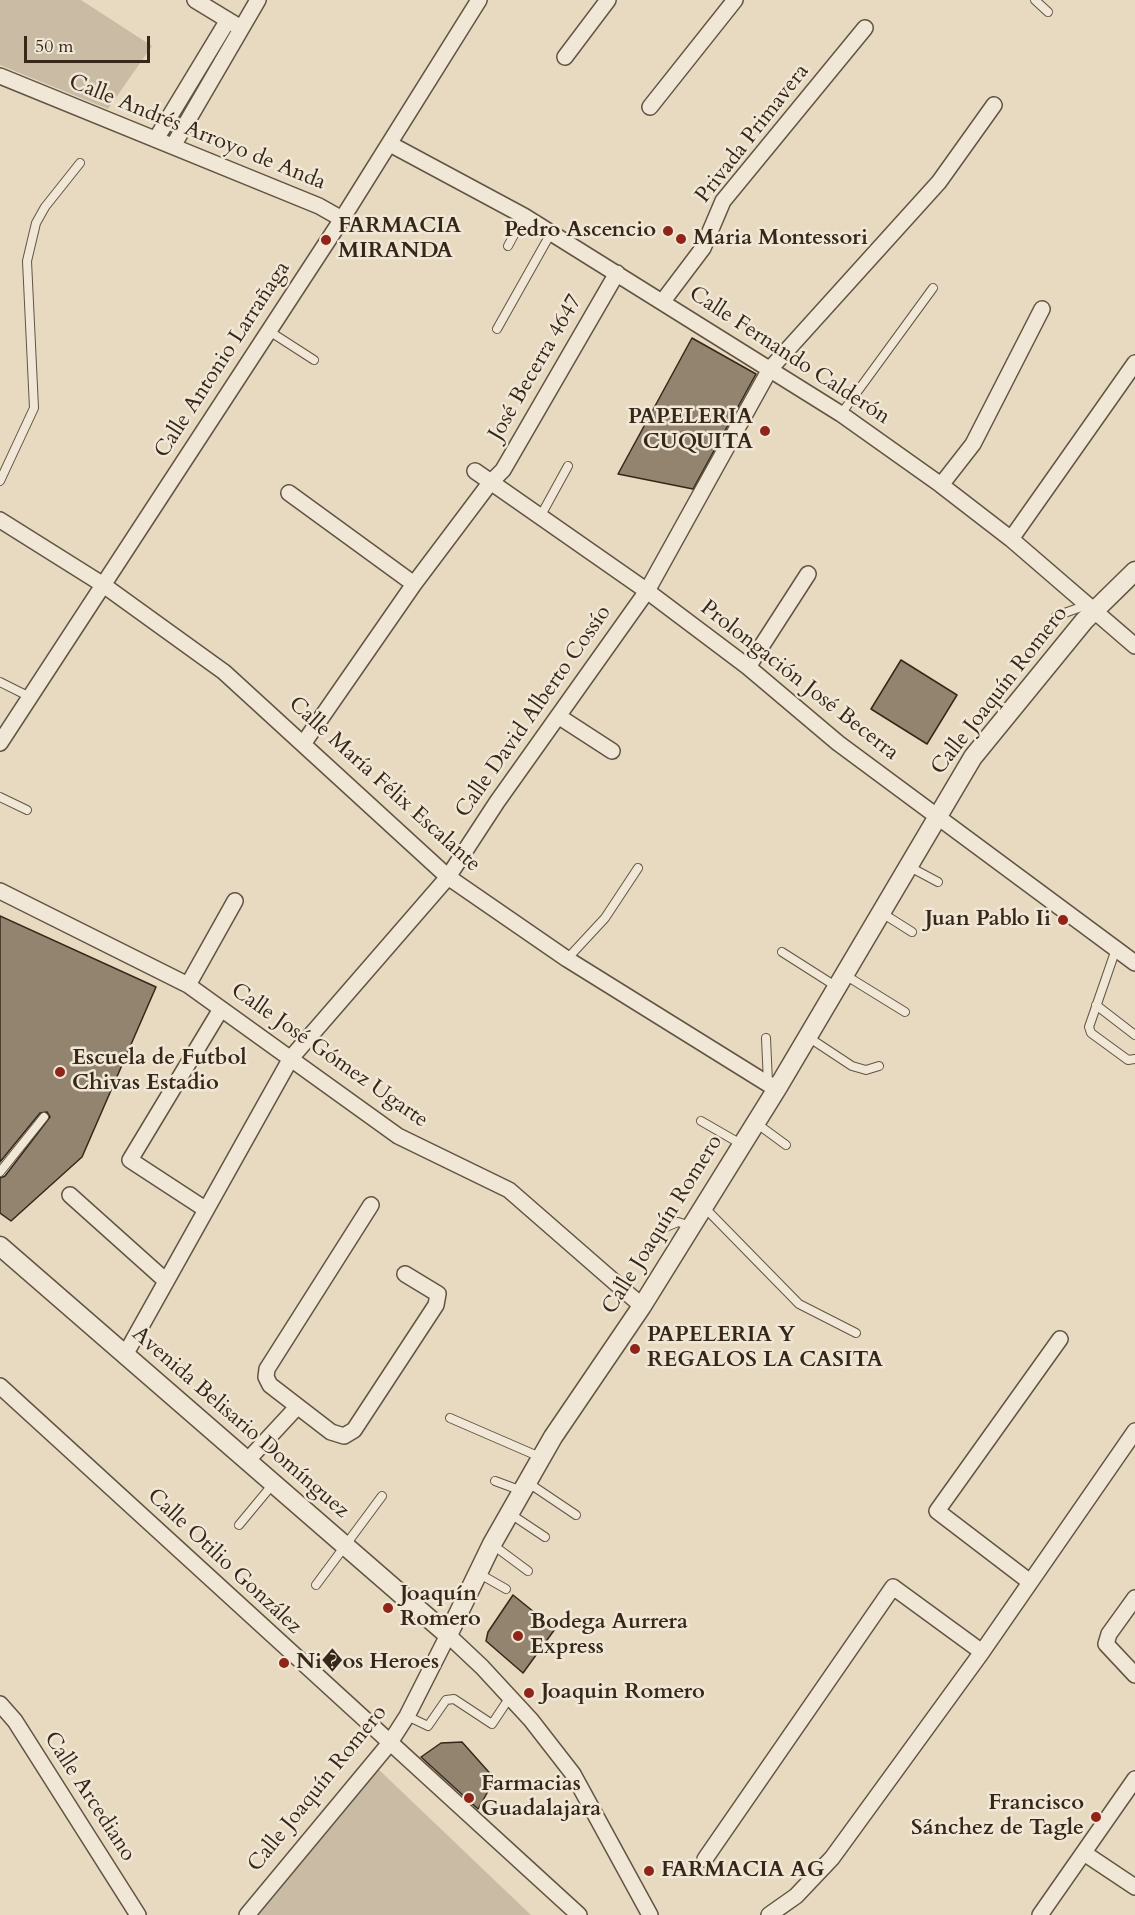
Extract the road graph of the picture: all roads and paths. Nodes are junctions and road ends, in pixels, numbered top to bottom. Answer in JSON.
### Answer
{"nodes":[{"id":1,"x":195,"y":0,"type":"edge"},
{"id":2,"x":258,"y":0,"type":"edge"},
{"id":3,"x":479,"y":0,"type":"edge"},
{"id":4,"x":608,"y":0,"type":"edge"},
{"id":5,"x":735,"y":0,"type":"edge"},
{"id":6,"x":1035,"y":0,"type":"edge"},
{"id":7,"x":1048,"y":12,"type":"dead end"},
{"id":8,"x":234,"y":24,"type":"junction"},
{"id":9,"x":864,"y":28,"type":"dead end"},
{"id":10,"x":565,"y":57,"type":"dead end"},
{"id":11,"x":0,"y":76,"type":"edge"},
{"id":12,"x":994,"y":105,"type":"dead end"},
{"id":13,"x":650,"y":107,"type":"dead end"},
{"id":14,"x":156,"y":139,"type":"junction"},
{"id":15,"x":390,"y":144,"type":"junction"},
{"id":16,"x":173,"y":146,"type":"junction"},
{"id":17,"x":80,"y":163,"type":"dead end"},
{"id":18,"x":524,"y":216,"type":"junction"},
{"id":19,"x":342,"y":219,"type":"junction"},
{"id":20,"x":551,"y":233,"type":"junction"},
{"id":21,"x":508,"y":246,"type":"dead end"},
{"id":22,"x":617,"y":273,"type":"junction"},
{"id":23,"x":933,"y":288,"type":"dead end"},
{"id":24,"x":663,"y":302,"type":"junction"},
{"id":25,"x":1042,"y":309,"type":"dead end"},
{"id":26,"x":497,"y":329,"type":"dead end"},
{"id":27,"x":269,"y":331,"type":"junction"},
{"id":28,"x":314,"y":360,"type":"dead end"},
{"id":29,"x":1135,"y":363,"type":"edge"},
{"id":30,"x":770,"y":369,"type":"junction"},
{"id":31,"x":841,"y":414,"type":"junction"},
{"id":32,"x":568,"y":466,"type":"dead end"},
{"id":33,"x":475,"y":471,"type":"dead end"},
{"id":34,"x":0,"y":481,"type":"edge"},
{"id":35,"x":490,"y":483,"type":"junction"},
{"id":36,"x":941,"y":485,"type":"junction"},
{"id":37,"x":289,"y":493,"type":"dead end"},
{"id":38,"x":540,"y":517,"type":"junction"},
{"id":39,"x":0,"y":520,"type":"edge"},
{"id":40,"x":1011,"y":539,"type":"junction"},
{"id":41,"x":1135,"y":571,"type":"edge"},
{"id":42,"x":808,"y":574,"type":"dead end"},
{"id":43,"x":102,"y":584,"type":"junction"},
{"id":44,"x":414,"y":584,"type":"junction"},
{"id":45,"x":647,"y":591,"type":"junction"},
{"id":46,"x":1090,"y":608,"type":"junction"},
{"id":47,"x":1056,"y":616,"type":"dead end"},
{"id":48,"x":1135,"y":646,"type":"edge"},
{"id":49,"x":748,"y":667,"type":"junction"},
{"id":50,"x":0,"y":681,"type":"edge"},
{"id":51,"x":28,"y":696,"type":"junction"},
{"id":52,"x":558,"y":716,"type":"junction"},
{"id":53,"x":0,"y":743,"type":"edge"},
{"id":54,"x":303,"y":744,"type":"junction"},
{"id":55,"x":612,"y":751,"type":"dead end"},
{"id":56,"x":0,"y":797,"type":"edge"},
{"id":57,"x":27,"y":810,"type":"dead end"},
{"id":58,"x":937,"y":816,"type":"junction"},
{"id":59,"x":908,"y":866,"type":"junction"},
{"id":60,"x":638,"y":868,"type":"dead end"},
{"id":61,"x":448,"y":877,"type":"junction"},
{"id":62,"x":938,"y":882,"type":"dead end"},
{"id":63,"x":0,"y":891,"type":"edge"},
{"id":64,"x":236,"y":901,"type":"dead end"},
{"id":65,"x":882,"y":913,"type":"junction"},
{"id":66,"x":912,"y":932,"type":"dead end"},
{"id":67,"x":1116,"y":949,"type":"junction"},
{"id":68,"x":782,"y":952,"type":"dead end"},
{"id":69,"x":567,"y":959,"type":"junction"},
{"id":70,"x":1135,"y":963,"type":"edge"},
{"id":71,"x":841,"y":981,"type":"junction"},
{"id":72,"x":188,"y":984,"type":"junction"},
{"id":73,"x":1096,"y":1005,"type":"junction"},
{"id":74,"x":221,"y":1009,"type":"junction"},
{"id":75,"x":905,"y":1012,"type":"dead end"},
{"id":76,"x":1135,"y":1035,"type":"edge"},
{"id":77,"x":808,"y":1037,"type":"junction"},
{"id":78,"x":766,"y":1038,"type":"dead end"},
{"id":79,"x":291,"y":1058,"type":"junction"},
{"id":80,"x":1135,"y":1059,"type":"edge"},
{"id":81,"x":879,"y":1066,"type":"dead end"},
{"id":82,"x":773,"y":1086,"type":"junction"},
{"id":83,"x":44,"y":1118,"type":"dead end"},
{"id":84,"x":701,"y":1121,"type":"dead end"},
{"id":85,"x":756,"y":1124,"type":"junction"},
{"id":86,"x":742,"y":1145,"type":"junction"},
{"id":87,"x":786,"y":1145,"type":"dead end"},
{"id":88,"x":0,"y":1172,"type":"edge"},
{"id":89,"x":70,"y":1195,"type":"dead end"},
{"id":90,"x":371,"y":1205,"type":"dead end"},
{"id":91,"x":704,"y":1207,"type":"junction"},
{"id":92,"x":205,"y":1209,"type":"junction"},
{"id":93,"x":692,"y":1226,"type":"junction"},
{"id":94,"x":659,"y":1230,"type":"dead end"},
{"id":95,"x":0,"y":1246,"type":"edge"},
{"id":96,"x":405,"y":1274,"type":"dead end"},
{"id":97,"x":166,"y":1281,"type":"junction"},
{"id":98,"x":642,"y":1306,"type":"junction"},
{"id":99,"x":856,"y":1333,"type":"dead end"},
{"id":100,"x":1060,"y":1339,"type":"dead end"},
{"id":101,"x":125,"y":1355,"type":"junction"},
{"id":102,"x":0,"y":1386,"type":"edge"},
{"id":103,"x":297,"y":1407,"type":"junction"},
{"id":104,"x":450,"y":1418,"type":"dead end"},
{"id":105,"x":1135,"y":1431,"type":"edge"},
{"id":106,"x":541,"y":1458,"type":"junction"},
{"id":107,"x":247,"y":1461,"type":"junction"},
{"id":108,"x":495,"y":1481,"type":"dead end"},
{"id":109,"x":273,"y":1483,"type":"junction"},
{"id":110,"x":524,"y":1486,"type":"junction"},
{"id":111,"x":382,"y":1496,"type":"dead end"},
{"id":112,"x":509,"y":1513,"type":"junction"},
{"id":113,"x":576,"y":1515,"type":"dead end"},
{"id":114,"x":239,"y":1524,"type":"dead end"},
{"id":115,"x":545,"y":1537,"type":"dead end"},
{"id":116,"x":492,"y":1544,"type":"junction"},
{"id":117,"x":346,"y":1547,"type":"junction"},
{"id":118,"x":528,"y":1571,"type":"dead end"},
{"id":119,"x":478,"y":1572,"type":"junction"},
{"id":120,"x":1030,"y":1582,"type":"junction"},
{"id":121,"x":316,"y":1585,"type":"dead end"},
{"id":122,"x":506,"y":1589,"type":"dead end"},
{"id":123,"x":1135,"y":1598,"type":"edge"},
{"id":124,"x":448,"y":1635,"type":"junction"},
{"id":125,"x":982,"y":1652,"type":"junction"},
{"id":126,"x":1135,"y":1675,"type":"edge"},
{"id":127,"x":510,"y":1697,"type":"junction"},
{"id":128,"x":0,"y":1704,"type":"edge"},
{"id":129,"x":407,"y":1716,"type":"junction"},
{"id":130,"x":389,"y":1744,"type":"junction"},
{"id":131,"x":1135,"y":1779,"type":"edge"},
{"id":132,"x":1084,"y":1853,"type":"junction"},
{"id":133,"x":705,"y":1859,"type":"dead end"},
{"id":134,"x":1135,"y":1887,"type":"edge"},
{"id":135,"x":138,"y":1915,"type":"edge"},
{"id":136,"x":247,"y":1915,"type":"edge"},
{"id":137,"x":579,"y":1915,"type":"edge"},
{"id":138,"x":650,"y":1915,"type":"edge"},
{"id":139,"x":769,"y":1915,"type":"edge"},
{"id":140,"x":1040,"y":1915,"type":"edge"}],
"edges":[{"from":1,"to":8,"type":"street"},
{"from":2,"to":8,"type":"street"},
{"from":3,"to":15,"type":"street","name":"Calle Antonio Larrañaga"},
{"from":4,"to":10,"type":"street"},
{"from":5,"to":13,"type":"street"},
{"from":6,"to":7,"type":"lane"},
{"from":8,"to":14,"type":"street"},
{"from":8,"to":16,"type":"street"},
{"from":9,"to":24,"type":"street","name":"Privada Primavera"},
{"from":11,"to":14,"type":"street","name":"Calle Andrés Arroyo de Anda"},
{"from":12,"to":30,"type":"street","name":"Calle David Alberto Cossío"},
{"from":14,"to":16,"type":"street","name":"Calle Andrés Arroyo de Anda"},
{"from":15,"to":18,"type":"street","name":"Calle Fernando Calderón"},
{"from":15,"to":19,"type":"street","name":"Calle Antonio Larrañaga"},
{"from":16,"to":19,"type":"street","name":"Calle Andrés Arroyo de Anda"},
{"from":17,"to":34,"type":"lane"},
{"from":18,"to":20,"type":"street","name":"Calle Fernando Calderón"},
{"from":18,"to":21,"type":"lane"},
{"from":19,"to":27,"type":"street","name":"Calle Antonio Larrañaga"},
{"from":20,"to":22,"type":"street","name":"Calle Fernando Calderón"},
{"from":20,"to":26,"type":"lane"},
{"from":22,"to":24,"type":"street","name":"Calle Fernando Calderón"},
{"from":22,"to":35,"type":"street","name":"José Becerra 4647"},
{"from":23,"to":31,"type":"lane"},
{"from":24,"to":30,"type":"street","name":"Calle Fernando Calderón"},
{"from":25,"to":36,"type":"street"},
{"from":27,"to":28,"type":"lane"},
{"from":27,"to":43,"type":"street","name":"Calle Antonio Larrañaga"},
{"from":29,"to":40,"type":"street"},
{"from":30,"to":31,"type":"street","name":"Calle Fernando Calderón"},
{"from":30,"to":45,"type":"street","name":"Calle David Alberto Cossío"},
{"from":31,"to":36,"type":"street","name":"Calle Fernando Calderón"},
{"from":32,"to":38,"type":"lane"},
{"from":33,"to":35,"type":"street","name":"Prolongación José Becerra"},
{"from":35,"to":38,"type":"street","name":"Prolongación José Becerra"},
{"from":35,"to":44,"type":"street","name":"José Becerra 4647"},
{"from":36,"to":40,"type":"street","name":"Calle Fernando Calderón"},
{"from":37,"to":44,"type":"street"},
{"from":38,"to":45,"type":"street","name":"Prolongación José Becerra"},
{"from":39,"to":43,"type":"street","name":"Calle María Félix Escalante"},
{"from":40,"to":46,"type":"street","name":"Calle Fernando Calderón"},
{"from":41,"to":46,"type":"street","name":"Calle Joaquín Romero"},
{"from":42,"to":49,"type":"street"},
{"from":43,"to":51,"type":"street","name":"Calle Antonio Larrañaga"},
{"from":43,"to":54,"type":"street","name":"Calle María Félix Escalante"},
{"from":44,"to":54,"type":"street","name":"José Becerra 4647"},
{"from":45,"to":49,"type":"street","name":"Prolongación José Becerra"},
{"from":45,"to":52,"type":"street","name":"Calle David Alberto Cossío"},
{"from":46,"to":47,"type":"lane"},
{"from":46,"to":48,"type":"street","name":"Calle Fernando Calderón"},
{"from":46,"to":58,"type":"street","name":"Calle Joaquín Romero"},
{"from":49,"to":58,"type":"street","name":"Prolongación José Becerra"},
{"from":50,"to":51,"type":"lane"},
{"from":51,"to":53,"type":"street","name":"Calle Antonio Larrañaga"},
{"from":52,"to":55,"type":"street"},
{"from":52,"to":61,"type":"street","name":"Calle David Alberto Cossío"},
{"from":54,"to":61,"type":"street","name":"Calle María Félix Escalante"},
{"from":56,"to":57,"type":"lane"},
{"from":58,"to":59,"type":"street","name":"Calle Joaquín Romero"},
{"from":58,"to":67,"type":"street","name":"Prolongación José Becerra"},
{"from":59,"to":62,"type":"lane"},
{"from":59,"to":65,"type":"street","name":"Calle Joaquín Romero"},
{"from":60,"to":69,"type":"lane"},
{"from":61,"to":69,"type":"street","name":"Calle María Félix Escalante"},
{"from":61,"to":79,"type":"street","name":"Calle David Alberto Cossío"},
{"from":63,"to":72,"type":"street","name":"Calle José Gómez Ugarte"},
{"from":64,"to":72,"type":"street"},
{"from":65,"to":66,"type":"lane"},
{"from":65,"to":71,"type":"street","name":"Calle Joaquín Romero"},
{"from":67,"to":70,"type":"street","name":"Prolongación José Becerra"},
{"from":67,"to":73,"type":"lane"},
{"from":68,"to":71,"type":"lane"},
{"from":69,"to":82,"type":"street","name":"Calle María Félix Escalante"},
{"from":71,"to":75,"type":"lane"},
{"from":71,"to":77,"type":"street","name":"Calle Joaquín Romero"},
{"from":72,"to":74,"type":"street","name":"Calle José Gómez Ugarte"},
{"from":73,"to":76,"type":"lane"},
{"from":73,"to":80,"type":"lane"},
{"from":74,"to":79,"type":"street","name":"Calle José Gómez Ugarte"},
{"from":74,"to":92,"type":"street"},
{"from":77,"to":81,"type":"lane"},
{"from":77,"to":82,"type":"street","name":"Calle Joaquín Romero"},
{"from":78,"to":82,"type":"lane"},
{"from":79,"to":92,"type":"street","name":"Calle David Alberto Cossío"},
{"from":79,"to":98,"type":"street","name":"Calle José Gómez Ugarte"},
{"from":82,"to":85,"type":"street","name":"Calle Joaquín Romero"},
{"from":83,"to":88,"type":"lane"},
{"from":84,"to":86,"type":"lane"},
{"from":85,"to":86,"type":"street","name":"Calle Joaquín Romero"},
{"from":85,"to":87,"type":"lane"},
{"from":86,"to":91,"type":"street","name":"Calle Joaquín Romero"},
{"from":89,"to":97,"type":"street"},
{"from":90,"to":103,"type":"street"},
{"from":91,"to":93,"type":"street","name":"Calle Joaquín Romero"},
{"from":91,"to":99,"type":"lane"},
{"from":92,"to":97,"type":"street","name":"Calle David Alberto Cossío"},
{"from":93,"to":94,"type":"lane"},
{"from":93,"to":98,"type":"street","name":"Calle Joaquín Romero"},
{"from":95,"to":101,"type":"street","name":"Avenida Belisario Domínguez"},
{"from":96,"to":103,"type":"street"},
{"from":97,"to":101,"type":"street","name":"Calle David Alberto Cossío"},
{"from":98,"to":106,"type":"street","name":"Calle Joaquín Romero"},
{"from":100,"to":120,"type":"street"},
{"from":101,"to":107,"type":"street","name":"Avenida Belisario Domínguez"},
{"from":102,"to":130,"type":"street","name":"Calle Otilio González"},
{"from":103,"to":107,"type":"street"},
{"from":104,"to":106,"type":"lane"},
{"from":105,"to":120,"type":"street"},
{"from":106,"to":110,"type":"street","name":"Calle Joaquín Romero"},
{"from":107,"to":109,"type":"street","name":"Avenida Belisario Domínguez"},
{"from":108,"to":110,"type":"lane"},
{"from":109,"to":114,"type":"lane"},
{"from":109,"to":117,"type":"street","name":"Avenida Belisario Domínguez"},
{"from":110,"to":112,"type":"street","name":"Calle Joaquín Romero"},
{"from":110,"to":113,"type":"lane"},
{"from":111,"to":117,"type":"lane"},
{"from":112,"to":115,"type":"lane"},
{"from":112,"to":116,"type":"street","name":"Calle Joaquín Romero"},
{"from":116,"to":118,"type":"lane"},
{"from":116,"to":119,"type":"street","name":"Calle Joaquín Romero"},
{"from":117,"to":121,"type":"lane"},
{"from":117,"to":124,"type":"street","name":"Avenida Belisario Domínguez"},
{"from":119,"to":122,"type":"lane"},
{"from":119,"to":124,"type":"street","name":"Calle Joaquín Romero"},
{"from":120,"to":125,"type":"street"},
{"from":123,"to":126,"type":"street"},
{"from":124,"to":127,"type":"street"},
{"from":124,"to":129,"type":"street","name":"Calle Joaquín Romero"},
{"from":125,"to":133,"type":"street"},
{"from":125,"to":139,"type":"street"},
{"from":127,"to":129,"type":"lane"},
{"from":127,"to":138,"type":"street"},
{"from":128,"to":135,"type":"street","name":"Calle Arcediano"},
{"from":129,"to":130,"type":"street","name":"Calle Joaquín Romero"},
{"from":130,"to":136,"type":"street","name":"Calle Joaquín Romero"},
{"from":130,"to":137,"type":"street","name":"Calle Otilio González"},
{"from":131,"to":132,"type":"street"},
{"from":132,"to":134,"type":"street"},
{"from":132,"to":140,"type":"street"}]}
